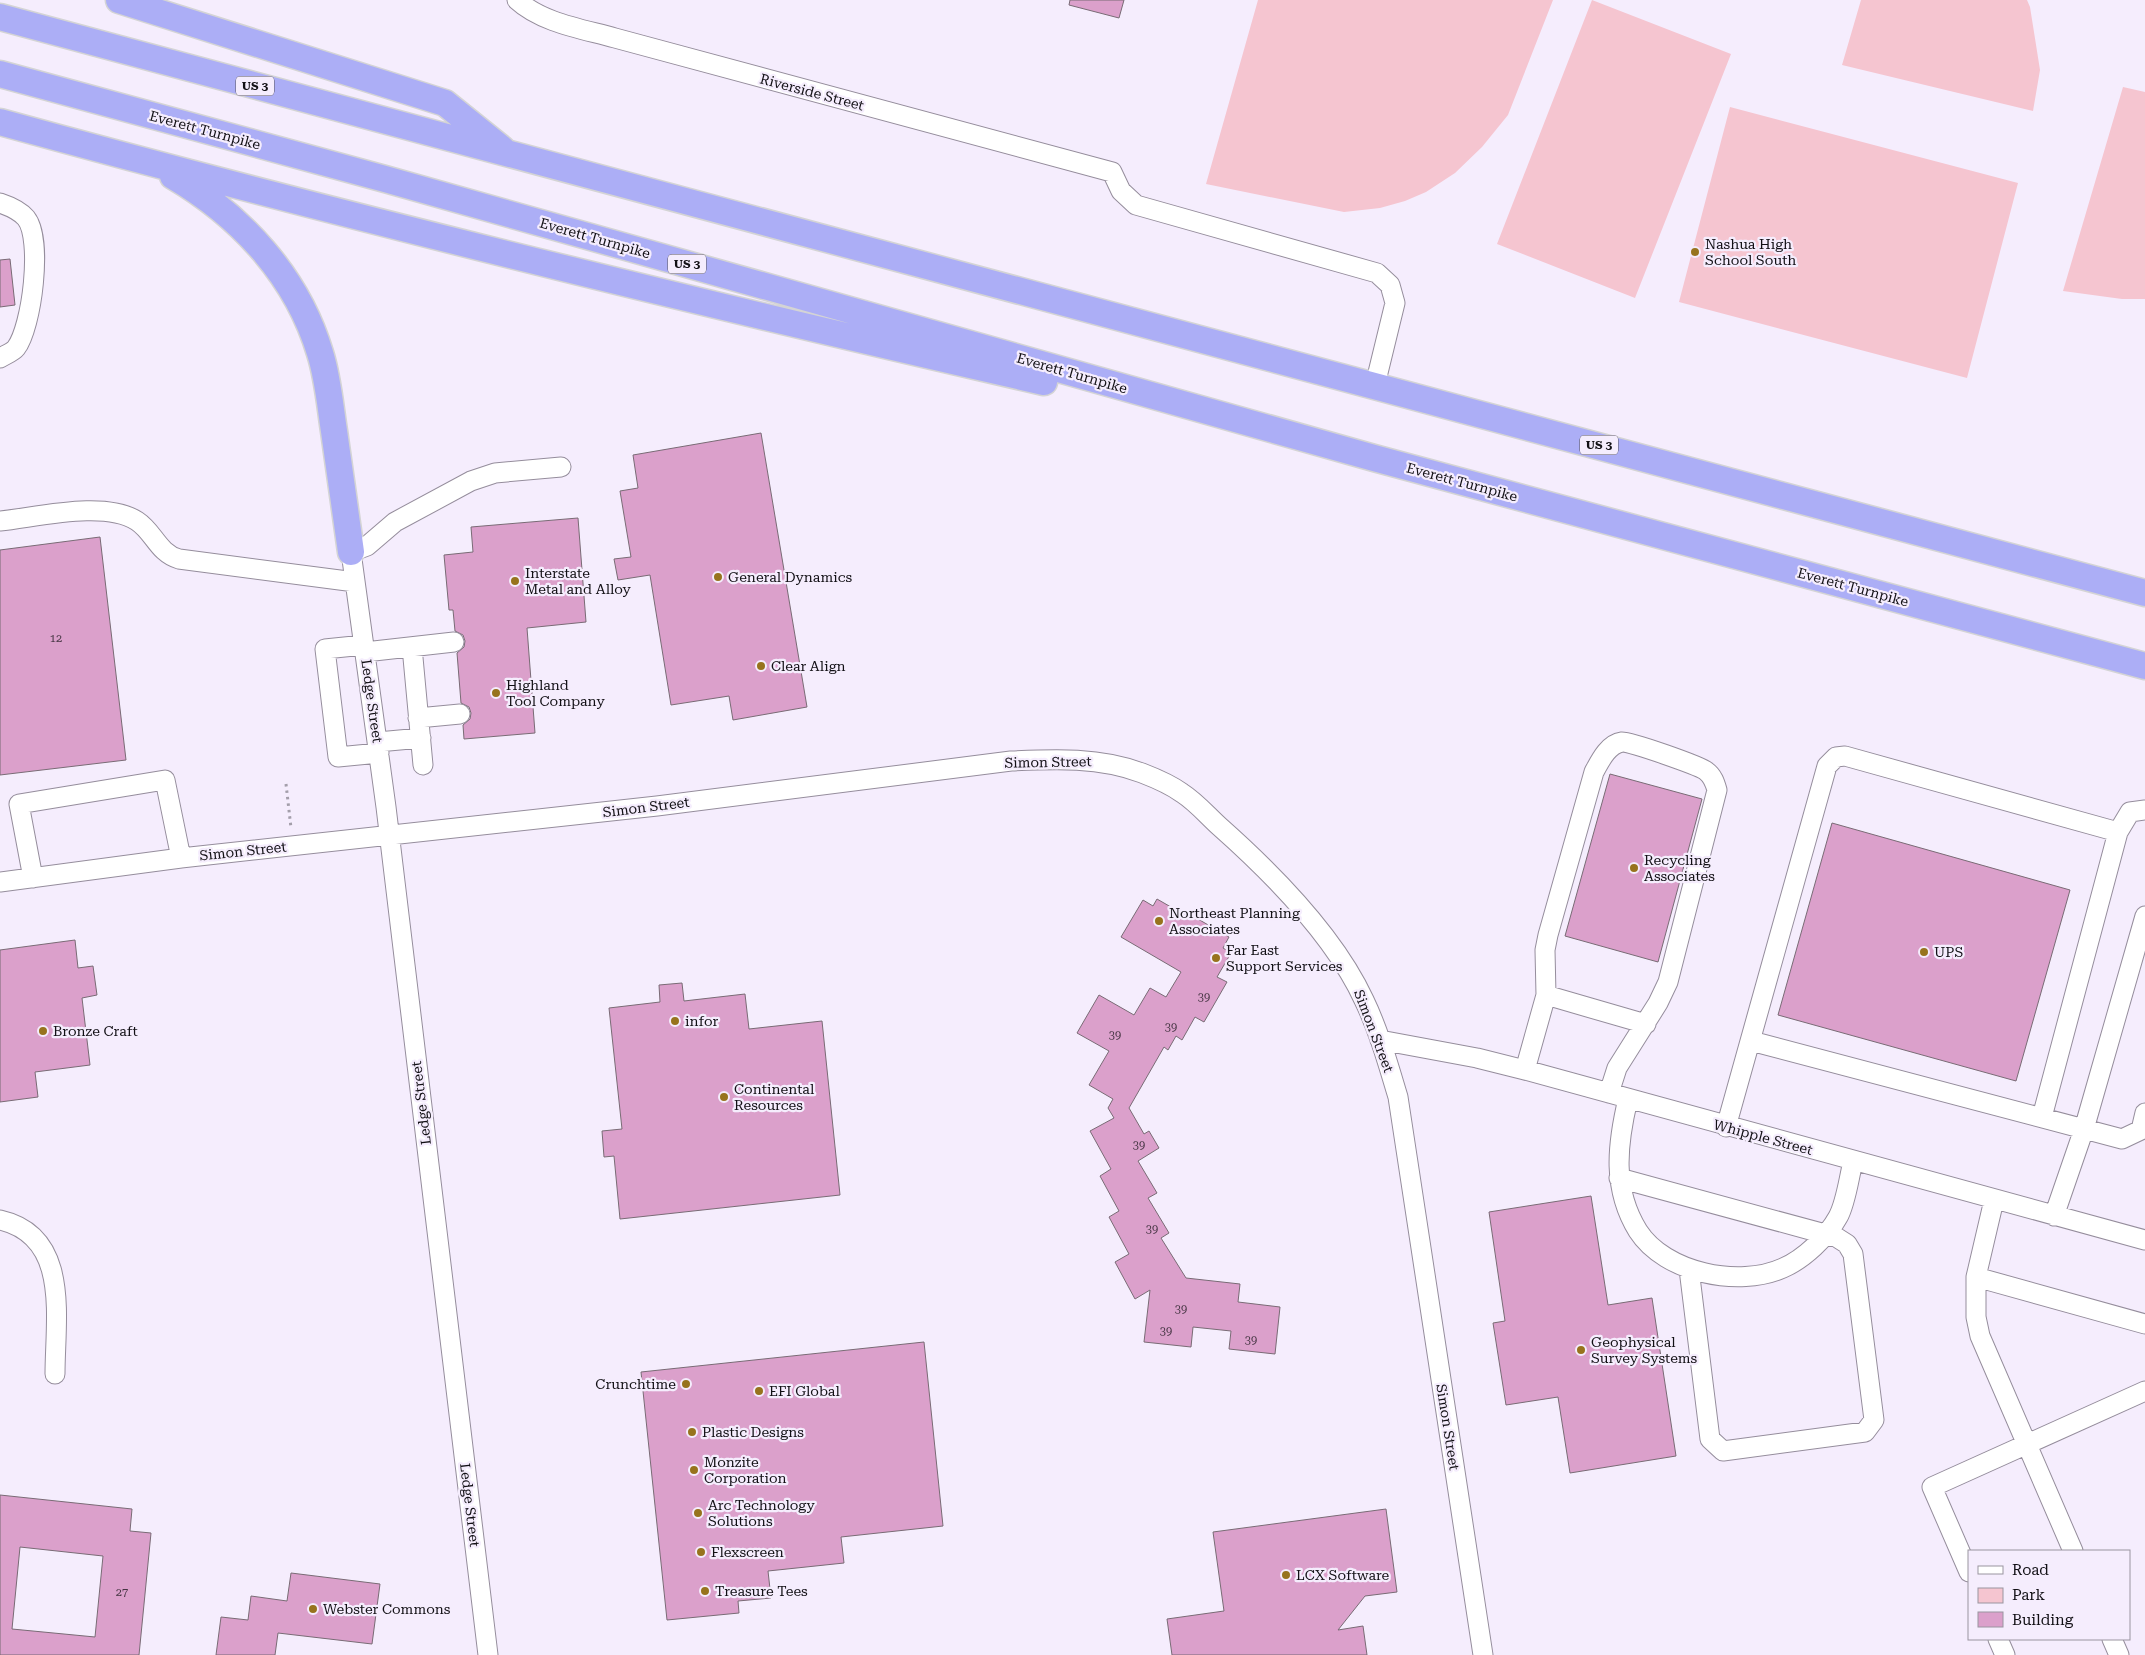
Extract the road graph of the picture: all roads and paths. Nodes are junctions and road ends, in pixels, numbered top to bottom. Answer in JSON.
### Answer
{"nodes":[{"id":1,"x":119,"y":0,"type":"edge"},
{"id":2,"x":517,"y":0,"type":"edge"},
{"id":3,"x":0,"y":17,"type":"edge"},
{"id":4,"x":0,"y":74,"type":"edge"},
{"id":5,"x":0,"y":122,"type":"edge"},
{"id":6,"x":510,"y":155,"type":"junction"},
{"id":7,"x":138,"y":160,"type":"junction"},
{"id":8,"x":0,"y":202,"type":"edge"},
{"id":9,"x":0,"y":358,"type":"edge"},
{"id":10,"x":1375,"y":385,"type":"junction"},
{"id":11,"x":1374,"y":458,"type":"junction"},
{"id":12,"x":561,"y":467,"type":"dead end"},
{"id":13,"x":0,"y":521,"type":"edge"},
{"id":14,"x":351,"y":552,"type":"junction"},
{"id":15,"x":355,"y":582,"type":"junction"},
{"id":16,"x":2145,"y":593,"type":"edge"},
{"id":17,"x":454,"y":642,"type":"dead end"},
{"id":18,"x":412,"y":647,"type":"junction"},
{"id":19,"x":365,"y":649,"type":"junction"},
{"id":20,"x":2145,"y":666,"type":"edge"},
{"id":21,"x":460,"y":714,"type":"dead end"},
{"id":22,"x":418,"y":718,"type":"junction"},
{"id":23,"x":420,"y":738,"type":"junction"},
{"id":24,"x":378,"y":748,"type":"junction"},
{"id":25,"x":423,"y":765,"type":"dead end"},
{"id":26,"x":286,"y":784,"type":"dead end"},
{"id":27,"x":2145,"y":810,"type":"edge"},
{"id":28,"x":2118,"y":832,"type":"junction"},
{"id":29,"x":389,"y":835,"type":"junction"},
{"id":30,"x":293,"y":846,"type":"junction"},
{"id":31,"x":181,"y":858,"type":"junction"},
{"id":32,"x":34,"y":878,"type":"junction"},
{"id":33,"x":0,"y":882,"type":"edge"},
{"id":34,"x":2145,"y":916,"type":"edge"},
{"id":35,"x":1546,"y":995,"type":"junction"},
{"id":36,"x":1646,"y":1024,"type":"junction"},
{"id":37,"x":1380,"y":1040,"type":"junction"},
{"id":38,"x":1751,"y":1041,"type":"junction"},
{"id":39,"x":1525,"y":1070,"type":"junction"},
{"id":40,"x":1608,"y":1093,"type":"junction"},
{"id":41,"x":1628,"y":1099,"type":"junction"},
{"id":42,"x":2145,"y":1114,"type":"edge"},
{"id":43,"x":2042,"y":1117,"type":"junction"},
{"id":44,"x":1726,"y":1127,"type":"junction"},
{"id":45,"x":2084,"y":1129,"type":"junction"},
{"id":46,"x":1853,"y":1162,"type":"junction"},
{"id":47,"x":1619,"y":1178,"type":"junction"},
{"id":48,"x":1994,"y":1200,"type":"junction"},
{"id":49,"x":2054,"y":1216,"type":"junction"},
{"id":50,"x":0,"y":1220,"type":"edge"},
{"id":51,"x":1824,"y":1235,"type":"junction"},
{"id":52,"x":2145,"y":1240,"type":"edge"},
{"id":53,"x":1688,"y":1269,"type":"junction"},
{"id":54,"x":1976,"y":1278,"type":"junction"},
{"id":55,"x":2145,"y":1324,"type":"edge"},
{"id":56,"x":55,"y":1374,"type":"dead end"},
{"id":57,"x":2145,"y":1391,"type":"edge"},
{"id":58,"x":2026,"y":1445,"type":"junction"},
{"id":59,"x":2073,"y":1550,"type":"edge"},
{"id":60,"x":1968,"y":1570,"type":"edge"},
{"id":61,"x":1998,"y":1640,"type":"edge"},
{"id":62,"x":2112,"y":1640,"type":"edge"},
{"id":63,"x":488,"y":1655,"type":"edge"},
{"id":64,"x":1483,"y":1655,"type":"edge"},
{"id":65,"x":2006,"y":1655,"type":"edge"},
{"id":66,"x":2120,"y":1655,"type":"edge"}],
"edges":[{"from":1,"to":6,"type":"highway"},
{"from":2,"to":10,"type":"street","name":"Riverside Street"},
{"from":3,"to":6,"type":"highway","number":"US 3"},
{"from":4,"to":11,"type":"highway","name":"Everett Turnpike","number":"US 3"},
{"from":5,"to":7,"type":"highway"},
{"from":6,"to":10,"type":"highway","number":"US 3"},
{"from":7,"to":11,"type":"highway"},
{"from":7,"to":14,"type":"highway"},
{"from":8,"to":9,"type":"street"},
{"from":10,"to":16,"type":"highway","number":"US 3"},
{"from":11,"to":20,"type":"highway","name":"Everett Turnpike","number":"US 3"},
{"from":12,"to":14,"type":"street"},
{"from":13,"to":15,"type":"street"},
{"from":14,"to":15,"type":"street","name":"Ledge Street"},
{"from":15,"to":19,"type":"street","name":"Ledge Street"},
{"from":17,"to":18,"type":"street"},
{"from":18,"to":19,"type":"street"},
{"from":18,"to":22,"type":"street"},
{"from":19,"to":24,"type":"street","name":"Ledge Street"},
{"from":19,"to":24,"type":"street"},
{"from":21,"to":22,"type":"street"},
{"from":22,"to":23,"type":"street"},
{"from":23,"to":24,"type":"street"},
{"from":23,"to":25,"type":"street"},
{"from":24,"to":29,"type":"street","name":"Ledge Street"},
{"from":26,"to":30,"type":"path"},
{"from":27,"to":28,"type":"street"},
{"from":28,"to":38,"type":"street"},
{"from":28,"to":43,"type":"street"},
{"from":29,"to":30,"type":"street","name":"Simon Street"},
{"from":29,"to":37,"type":"street","name":"Simon Street"},
{"from":29,"to":63,"type":"street","name":"Ledge Street"},
{"from":30,"to":31,"type":"street","name":"Simon Street"},
{"from":31,"to":32,"type":"street","name":"Simon Street"},
{"from":31,"to":32,"type":"street"},
{"from":32,"to":33,"type":"street","name":"Simon Street"},
{"from":34,"to":45,"type":"street"},
{"from":35,"to":36,"type":"street"},
{"from":35,"to":36,"type":"street"},
{"from":35,"to":39,"type":"street"},
{"from":36,"to":40,"type":"street"},
{"from":37,"to":39,"type":"street","name":"Whipple Street"},
{"from":37,"to":64,"type":"street","name":"Simon Street"},
{"from":38,"to":43,"type":"street"},
{"from":38,"to":44,"type":"street"},
{"from":39,"to":40,"type":"street","name":"Whipple Street"},
{"from":40,"to":41,"type":"street","name":"Whipple Street"},
{"from":41,"to":44,"type":"street","name":"Whipple Street"},
{"from":41,"to":47,"type":"street"},
{"from":42,"to":45,"type":"street"},
{"from":43,"to":45,"type":"street"},
{"from":44,"to":46,"type":"street","name":"Whipple Street"},
{"from":45,"to":49,"type":"street"},
{"from":46,"to":48,"type":"street","name":"Whipple Street"},
{"from":46,"to":51,"type":"street"},
{"from":47,"to":51,"type":"street"},
{"from":47,"to":53,"type":"street"},
{"from":48,"to":49,"type":"street","name":"Whipple Street"},
{"from":48,"to":54,"type":"street"},
{"from":49,"to":52,"type":"street","name":"Whipple Street"},
{"from":50,"to":56,"type":"street"},
{"from":51,"to":53,"type":"street"},
{"from":51,"to":53,"type":"street"},
{"from":54,"to":55,"type":"street"},
{"from":54,"to":58,"type":"street"},
{"from":57,"to":58,"type":"street"},
{"from":58,"to":59,"type":"street"},
{"from":58,"to":60,"type":"street"},
{"from":61,"to":65,"type":"street"},
{"from":62,"to":66,"type":"street"}]}
